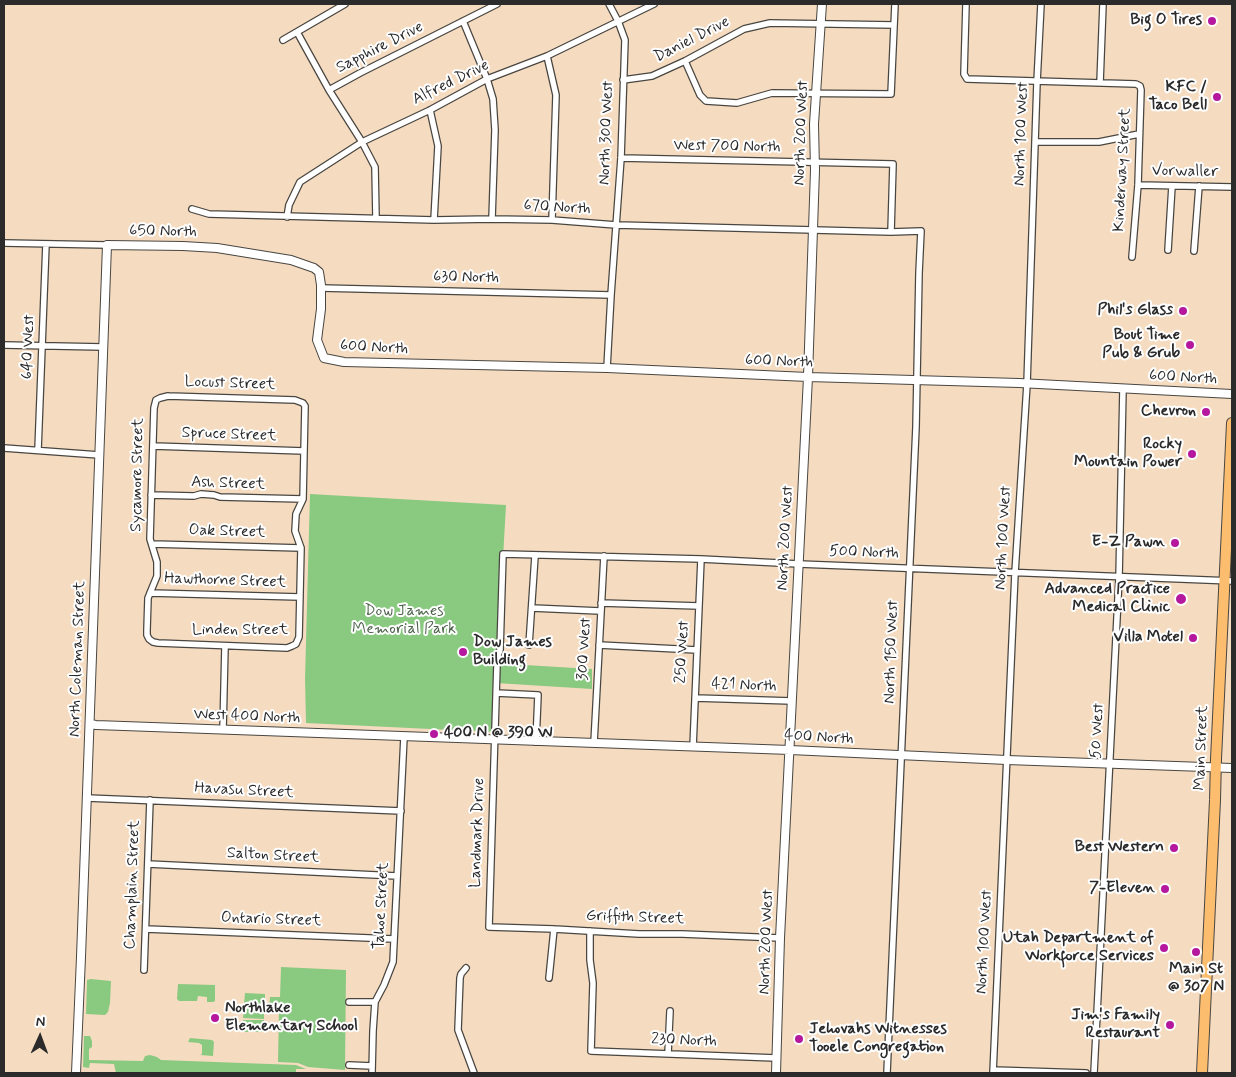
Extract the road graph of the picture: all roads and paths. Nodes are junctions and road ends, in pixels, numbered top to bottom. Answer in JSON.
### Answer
{"nodes":[{"id":1,"x":345,"y":4,"type":"edge"},
{"id":2,"x":497,"y":4,"type":"edge"},
{"id":3,"x":609,"y":4,"type":"edge"},
{"id":4,"x":654,"y":4,"type":"edge"},
{"id":5,"x":822,"y":4,"type":"edge"},
{"id":6,"x":895,"y":4,"type":"edge"},
{"id":7,"x":966,"y":4,"type":"edge"},
{"id":8,"x":1041,"y":4,"type":"edge"},
{"id":9,"x":1103,"y":4,"type":"edge"},
{"id":10,"x":463,"y":21,"type":"junction"},
{"id":11,"x":618,"y":21,"type":"junction"},
{"id":12,"x":821,"y":24,"type":"junction"},
{"id":13,"x":894,"y":25,"type":"junction"},
{"id":14,"x":297,"y":32,"type":"junction"},
{"id":15,"x":283,"y":40,"type":"dead end"},
{"id":16,"x":547,"y":56,"type":"junction"},
{"id":17,"x":685,"y":61,"type":"junction"},
{"id":18,"x":487,"y":79,"type":"junction"},
{"id":19,"x":623,"y":80,"type":"junction"},
{"id":20,"x":1037,"y":82,"type":"junction"},
{"id":21,"x":1100,"y":83,"type":"junction"},
{"id":22,"x":329,"y":90,"type":"junction"},
{"id":23,"x":817,"y":93,"type":"junction"},
{"id":24,"x":430,"y":110,"type":"junction"},
{"id":25,"x":1139,"y":134,"type":"junction"},
{"id":26,"x":362,"y":142,"type":"junction"},
{"id":27,"x":1036,"y":142,"type":"junction"},
{"id":28,"x":621,"y":158,"type":"junction"},
{"id":29,"x":815,"y":163,"type":"junction"},
{"id":30,"x":1138,"y":185,"type":"junction"},
{"id":31,"x":1172,"y":186,"type":"junction"},
{"id":32,"x":1199,"y":186,"type":"junction"},
{"id":33,"x":1232,"y":187,"type":"edge"},
{"id":34,"x":192,"y":209,"type":"dead end"},
{"id":35,"x":288,"y":217,"type":"junction"},
{"id":36,"x":376,"y":218,"type":"junction"},
{"id":37,"x":492,"y":219,"type":"junction"},
{"id":38,"x":434,"y":220,"type":"junction"},
{"id":39,"x":552,"y":220,"type":"junction"},
{"id":40,"x":616,"y":225,"type":"junction"},
{"id":41,"x":814,"y":230,"type":"junction"},
{"id":42,"x":921,"y":231,"type":"joint"},
{"id":43,"x":891,"y":232,"type":"junction"},
{"id":44,"x":4,"y":243,"type":"edge"},
{"id":45,"x":46,"y":244,"type":"junction"},
{"id":46,"x":107,"y":245,"type":"junction"},
{"id":47,"x":1168,"y":250,"type":"dead end"},
{"id":48,"x":1194,"y":251,"type":"dead end"},
{"id":49,"x":1132,"y":257,"type":"dead end"},
{"id":50,"x":321,"y":288,"type":"junction"},
{"id":51,"x":611,"y":295,"type":"junction"},
{"id":52,"x":4,"y":345,"type":"edge"},
{"id":53,"x":42,"y":346,"type":"junction"},
{"id":54,"x":103,"y":347,"type":"junction"},
{"id":55,"x":607,"y":368,"type":"junction"},
{"id":56,"x":808,"y":377,"type":"junction"},
{"id":57,"x":917,"y":380,"type":"junction"},
{"id":58,"x":1027,"y":384,"type":"junction"},
{"id":59,"x":1123,"y":389,"type":"junction"},
{"id":60,"x":1232,"y":394,"type":"edge"},
{"id":61,"x":156,"y":400,"type":"joint"},
{"id":62,"x":303,"y":403,"type":"joint"},
{"id":63,"x":1232,"y":423,"type":"edge"},
{"id":64,"x":153,"y":446,"type":"junction"},
{"id":65,"x":4,"y":448,"type":"edge"},
{"id":66,"x":38,"y":450,"type":"junction"},
{"id":67,"x":304,"y":451,"type":"junction"},
{"id":68,"x":99,"y":455,"type":"junction"},
{"id":69,"x":151,"y":495,"type":"junction"},
{"id":70,"x":303,"y":499,"type":"junction"},
{"id":71,"x":152,"y":544,"type":"junction"},
{"id":72,"x":301,"y":548,"type":"junction"},
{"id":73,"x":503,"y":554,"type":"joint"},
{"id":74,"x":535,"y":556,"type":"junction"},
{"id":75,"x":604,"y":556,"type":"junction"},
{"id":76,"x":701,"y":559,"type":"junction"},
{"id":77,"x":799,"y":564,"type":"junction"},
{"id":78,"x":910,"y":568,"type":"junction"},
{"id":79,"x":1015,"y":573,"type":"junction"},
{"id":80,"x":1119,"y":578,"type":"junction"},
{"id":81,"x":1229,"y":581,"type":"edge"},
{"id":82,"x":150,"y":593,"type":"junction"},
{"id":83,"x":300,"y":597,"type":"junction"},
{"id":84,"x":601,"y":603,"type":"junction"},
{"id":85,"x":699,"y":606,"type":"junction"},
{"id":86,"x":532,"y":608,"type":"junction"},
{"id":87,"x":600,"y":611,"type":"junction"},
{"id":88,"x":149,"y":639,"type":"joint"},
{"id":89,"x":529,"y":645,"type":"dead end"},
{"id":90,"x":599,"y":645,"type":"junction"},
{"id":91,"x":225,"y":646,"type":"junction"},
{"id":92,"x":697,"y":650,"type":"junction"},
{"id":93,"x":496,"y":693,"type":"junction"},
{"id":94,"x":695,"y":698,"type":"junction"},
{"id":95,"x":792,"y":701,"type":"junction"},
{"id":96,"x":90,"y":724,"type":"junction"},
{"id":97,"x":223,"y":730,"type":"junction"},
{"id":98,"x":404,"y":737,"type":"junction"},
{"id":99,"x":495,"y":740,"type":"junction"},
{"id":100,"x":536,"y":742,"type":"junction"},
{"id":101,"x":594,"y":743,"type":"junction"},
{"id":102,"x":693,"y":747,"type":"junction"},
{"id":103,"x":790,"y":750,"type":"junction"},
{"id":104,"x":902,"y":756,"type":"junction"},
{"id":105,"x":1007,"y":760,"type":"junction"},
{"id":106,"x":1110,"y":764,"type":"junction"},
{"id":107,"x":1216,"y":768,"type":"junction"},
{"id":108,"x":1232,"y":768,"type":"edge"},
{"id":109,"x":87,"y":798,"type":"junction"},
{"id":110,"x":150,"y":800,"type":"junction"},
{"id":111,"x":401,"y":811,"type":"junction"},
{"id":112,"x":148,"y":864,"type":"junction"},
{"id":113,"x":397,"y":876,"type":"junction"},
{"id":114,"x":489,"y":927,"type":"joint"},
{"id":115,"x":146,"y":929,"type":"junction"},
{"id":116,"x":554,"y":929,"type":"junction"},
{"id":117,"x":590,"y":931,"type":"junction"},
{"id":118,"x":780,"y":938,"type":"junction"},
{"id":119,"x":394,"y":939,"type":"junction"},
{"id":120,"x":466,"y":968,"type":"dead end"},
{"id":121,"x":144,"y":970,"type":"dead end"},
{"id":122,"x":549,"y":978,"type":"dead end"},
{"id":123,"x":349,"y":1002,"type":"dead end"},
{"id":124,"x":376,"y":1002,"type":"junction"},
{"id":125,"x":670,"y":1012,"type":"dead end"},
{"id":126,"x":668,"y":1054,"type":"junction"},
{"id":127,"x":776,"y":1058,"type":"junction"},
{"id":128,"x":349,"y":1065,"type":"dead end"},
{"id":129,"x":372,"y":1066,"type":"junction"},
{"id":130,"x":993,"y":1071,"type":"edge"},
{"id":131,"x":76,"y":1073,"type":"edge"},
{"id":132,"x":372,"y":1073,"type":"edge"},
{"id":133,"x":474,"y":1073,"type":"edge"},
{"id":134,"x":776,"y":1073,"type":"edge"},
{"id":135,"x":887,"y":1073,"type":"edge"},
{"id":136,"x":1086,"y":1073,"type":"edge"},
{"id":137,"x":1094,"y":1073,"type":"edge"},
{"id":138,"x":1202,"y":1073,"type":"edge"}],
"edges":[{"from":1,"to":14,"type":"street"},
{"from":2,"to":10,"type":"street","name":"Sapphire Drive"},
{"from":3,"to":11,"type":"street","name":"North 300 West"},
{"from":4,"to":11,"type":"street","name":"Alfred Drive"},
{"from":5,"to":12,"type":"street","name":"North 200 West"},
{"from":6,"to":13,"type":"street"},
{"from":7,"to":20,"type":"street"},
{"from":8,"to":20,"type":"street","name":"North 100 West"},
{"from":9,"to":21,"type":"street"},
{"from":10,"to":18,"type":"street"},
{"from":10,"to":22,"type":"street","name":"Sapphire Drive"},
{"from":11,"to":16,"type":"street","name":"Alfred Drive"},
{"from":11,"to":19,"type":"street","name":"North 300 West"},
{"from":12,"to":13,"type":"street","name":"Daniel Drive"},
{"from":12,"to":17,"type":"street","name":"Daniel Drive"},
{"from":12,"to":23,"type":"street","name":"North 200 West"},
{"from":13,"to":23,"type":"street"},
{"from":14,"to":15,"type":"street"},
{"from":14,"to":22,"type":"street"},
{"from":16,"to":18,"type":"street","name":"Alfred Drive"},
{"from":16,"to":39,"type":"street"},
{"from":17,"to":19,"type":"street","name":"Daniel Drive"},
{"from":17,"to":23,"type":"street"},
{"from":18,"to":24,"type":"street","name":"Alfred Drive"},
{"from":18,"to":37,"type":"street"},
{"from":19,"to":28,"type":"street","name":"North 300 West"},
{"from":20,"to":21,"type":"street"},
{"from":20,"to":27,"type":"street","name":"North 100 West"},
{"from":21,"to":25,"type":"street","name":"Kinderway Street"},
{"from":22,"to":26,"type":"street"},
{"from":23,"to":29,"type":"street","name":"North 200 West"},
{"from":24,"to":26,"type":"street","name":"Alfred Drive"},
{"from":24,"to":38,"type":"street"},
{"from":25,"to":27,"type":"street"},
{"from":25,"to":30,"type":"street","name":"Kinderway Street"},
{"from":26,"to":35,"type":"street","name":"Alfred Drive"},
{"from":26,"to":36,"type":"street"},
{"from":27,"to":58,"type":"street","name":"North 100 West"},
{"from":28,"to":29,"type":"street","name":"West 700 North"},
{"from":28,"to":40,"type":"street","name":"North 300 West"},
{"from":29,"to":41,"type":"street","name":"North 200 West"},
{"from":29,"to":43,"type":"street","name":"West 700 North"},
{"from":30,"to":31,"type":"street","name":"Vorwaller"},
{"from":30,"to":49,"type":"street","name":"Kinderway Street"},
{"from":31,"to":32,"type":"street","name":"Vorwaller"},
{"from":31,"to":47,"type":"street"},
{"from":32,"to":33,"type":"street","name":"Vorwaller"},
{"from":32,"to":48,"type":"street"},
{"from":34,"to":35,"type":"street","name":"670 North"},
{"from":35,"to":36,"type":"street","name":"670 North"},
{"from":36,"to":38,"type":"street","name":"670 North"},
{"from":37,"to":38,"type":"street","name":"670 North"},
{"from":37,"to":39,"type":"street","name":"670 North"},
{"from":39,"to":40,"type":"street","name":"670 North"},
{"from":40,"to":41,"type":"street","name":"670 North"},
{"from":40,"to":51,"type":"street","name":"North 300 West"},
{"from":41,"to":43,"type":"street","name":"670 North"},
{"from":41,"to":56,"type":"street","name":"North 200 West"},
{"from":42,"to":43,"type":"street","name":"670 North"},
{"from":42,"to":57,"type":"street","name":"North 150 West"},
{"from":44,"to":45,"type":"street","name":"650 North"},
{"from":45,"to":46,"type":"street","name":"650 North"},
{"from":45,"to":53,"type":"street","name":"640 West"},
{"from":46,"to":50,"type":"street","name":"650 North"},
{"from":46,"to":54,"type":"street","name":"North Coleman Street"},
{"from":50,"to":51,"type":"street","name":"630 North"},
{"from":50,"to":55,"type":"street","name":"600 North"},
{"from":51,"to":55,"type":"street","name":"North 300 West"},
{"from":52,"to":53,"type":"street"},
{"from":53,"to":54,"type":"street"},
{"from":53,"to":66,"type":"street","name":"640 West"},
{"from":54,"to":68,"type":"street","name":"North Coleman Street"},
{"from":55,"to":56,"type":"street","name":"600 North"},
{"from":56,"to":57,"type":"street","name":"600 North"},
{"from":56,"to":77,"type":"street","name":"North 200 West"},
{"from":57,"to":58,"type":"street","name":"600 North"},
{"from":57,"to":78,"type":"street","name":"North 150 West"},
{"from":58,"to":59,"type":"street","name":"600 North"},
{"from":58,"to":79,"type":"street","name":"North 100 West"},
{"from":59,"to":60,"type":"street","name":"600 North"},
{"from":59,"to":80,"type":"street","name":"50 West"},
{"from":61,"to":62,"type":"street","name":"Locust Street"},
{"from":61,"to":64,"type":"street","name":"Sycamore Street"},
{"from":62,"to":67,"type":"street","name":"Linden Street"},
{"from":63,"to":81,"type":"highway","name":"Main Street"},
{"from":64,"to":67,"type":"street","name":"Spruce Street"},
{"from":64,"to":69,"type":"street","name":"Sycamore Street"},
{"from":65,"to":66,"type":"street"},
{"from":66,"to":68,"type":"street"},
{"from":67,"to":70,"type":"street","name":"Linden Street"},
{"from":68,"to":96,"type":"street","name":"North Coleman Street"},
{"from":69,"to":70,"type":"street","name":"Ash Street"},
{"from":69,"to":71,"type":"street","name":"Sycamore Street"},
{"from":70,"to":72,"type":"street","name":"Linden Street"},
{"from":71,"to":72,"type":"street","name":"Oak Street"},
{"from":71,"to":82,"type":"street","name":"Sycamore Street"},
{"from":72,"to":83,"type":"street","name":"Linden Street"},
{"from":73,"to":74,"type":"street","name":"500 North"},
{"from":73,"to":93,"type":"street","name":"Landmark Drive"},
{"from":74,"to":75,"type":"street","name":"500 North"},
{"from":74,"to":86,"type":"street"},
{"from":75,"to":76,"type":"street","name":"500 North"},
{"from":75,"to":84,"type":"street","name":"300 West"},
{"from":76,"to":77,"type":"street","name":"500 North"},
{"from":76,"to":85,"type":"street","name":"250 West"},
{"from":77,"to":78,"type":"street","name":"500 North"},
{"from":77,"to":95,"type":"street","name":"North 200 West"},
{"from":78,"to":79,"type":"street","name":"500 North"},
{"from":78,"to":104,"type":"street","name":"North 150 West"},
{"from":79,"to":80,"type":"street","name":"500 North"},
{"from":79,"to":105,"type":"street","name":"North 100 West"},
{"from":80,"to":81,"type":"street","name":"500 North"},
{"from":80,"to":106,"type":"street","name":"50 West"},
{"from":81,"to":107,"type":"highway","name":"Main Street"},
{"from":82,"to":83,"type":"street","name":"Hawthorne Street"},
{"from":82,"to":88,"type":"street","name":"Sycamore Street"},
{"from":83,"to":91,"type":"street","name":"Linden Street"},
{"from":84,"to":85,"type":"street"},
{"from":84,"to":87,"type":"street","name":"300 West"},
{"from":85,"to":92,"type":"street","name":"250 West"},
{"from":86,"to":87,"type":"street"},
{"from":86,"to":89,"type":"street"},
{"from":87,"to":90,"type":"street","name":"300 West"},
{"from":88,"to":91,"type":"street","name":"Linden Street"},
{"from":90,"to":92,"type":"street"},
{"from":90,"to":101,"type":"street","name":"300 West"},
{"from":91,"to":97,"type":"street"},
{"from":92,"to":94,"type":"street","name":"250 West"},
{"from":93,"to":99,"type":"street","name":"Landmark Drive"},
{"from":93,"to":100,"type":"street"},
{"from":94,"to":95,"type":"street","name":"421 North"},
{"from":94,"to":102,"type":"street","name":"250 West"},
{"from":95,"to":103,"type":"street","name":"North 200 West"},
{"from":96,"to":97,"type":"street","name":"West 400 North"},
{"from":96,"to":109,"type":"street","name":"North Coleman Street"},
{"from":97,"to":98,"type":"street","name":"West 400 North"},
{"from":98,"to":99,"type":"street","name":"400 North"},
{"from":98,"to":111,"type":"street","name":"Tahoe Street"},
{"from":99,"to":100,"type":"street","name":"400 North"},
{"from":99,"to":114,"type":"street","name":"Landmark Drive"},
{"from":100,"to":101,"type":"street","name":"400 North"},
{"from":101,"to":102,"type":"street","name":"400 North"},
{"from":102,"to":103,"type":"street","name":"400 North"},
{"from":103,"to":104,"type":"street","name":"400 North"},
{"from":103,"to":118,"type":"street","name":"North 200 West"},
{"from":104,"to":105,"type":"street","name":"400 North"},
{"from":104,"to":135,"type":"street","name":"North 150 West"},
{"from":105,"to":106,"type":"street","name":"400 North"},
{"from":105,"to":130,"type":"street","name":"North 100 West"},
{"from":106,"to":107,"type":"street","name":"400 North"},
{"from":106,"to":137,"type":"street","name":"50 West"},
{"from":107,"to":108,"type":"street","name":"400 North"},
{"from":107,"to":138,"type":"highway","name":"Main Street"},
{"from":109,"to":110,"type":"street","name":"Havasu Street"},
{"from":109,"to":131,"type":"street","name":"North Coleman Street"},
{"from":110,"to":111,"type":"street","name":"Havasu Street"},
{"from":110,"to":112,"type":"street","name":"Champlain Street"},
{"from":111,"to":113,"type":"street","name":"Tahoe Street"},
{"from":112,"to":113,"type":"street","name":"Salton Street"},
{"from":112,"to":115,"type":"street","name":"Champlain Street"},
{"from":113,"to":119,"type":"street","name":"Tahoe Street"},
{"from":114,"to":116,"type":"street","name":"Griffith Street"},
{"from":115,"to":119,"type":"street","name":"Ontario Street"},
{"from":115,"to":121,"type":"street","name":"Champlain Street"},
{"from":116,"to":117,"type":"street","name":"Griffith Street"},
{"from":116,"to":122,"type":"street"},
{"from":117,"to":118,"type":"street","name":"Griffith Street"},
{"from":117,"to":126,"type":"street","name":"230 North"},
{"from":118,"to":127,"type":"street","name":"North 200 West"},
{"from":119,"to":124,"type":"street","name":"Tahoe Street"},
{"from":120,"to":133,"type":"street"},
{"from":123,"to":124,"type":"street"},
{"from":124,"to":129,"type":"street","name":"Tahoe Street"},
{"from":125,"to":126,"type":"street"},
{"from":126,"to":127,"type":"street","name":"230 North"},
{"from":127,"to":134,"type":"street","name":"North 200 West"},
{"from":128,"to":129,"type":"street"},
{"from":129,"to":132,"type":"street","name":"Tahoe Street"},
{"from":130,"to":136,"type":"street"}]}
